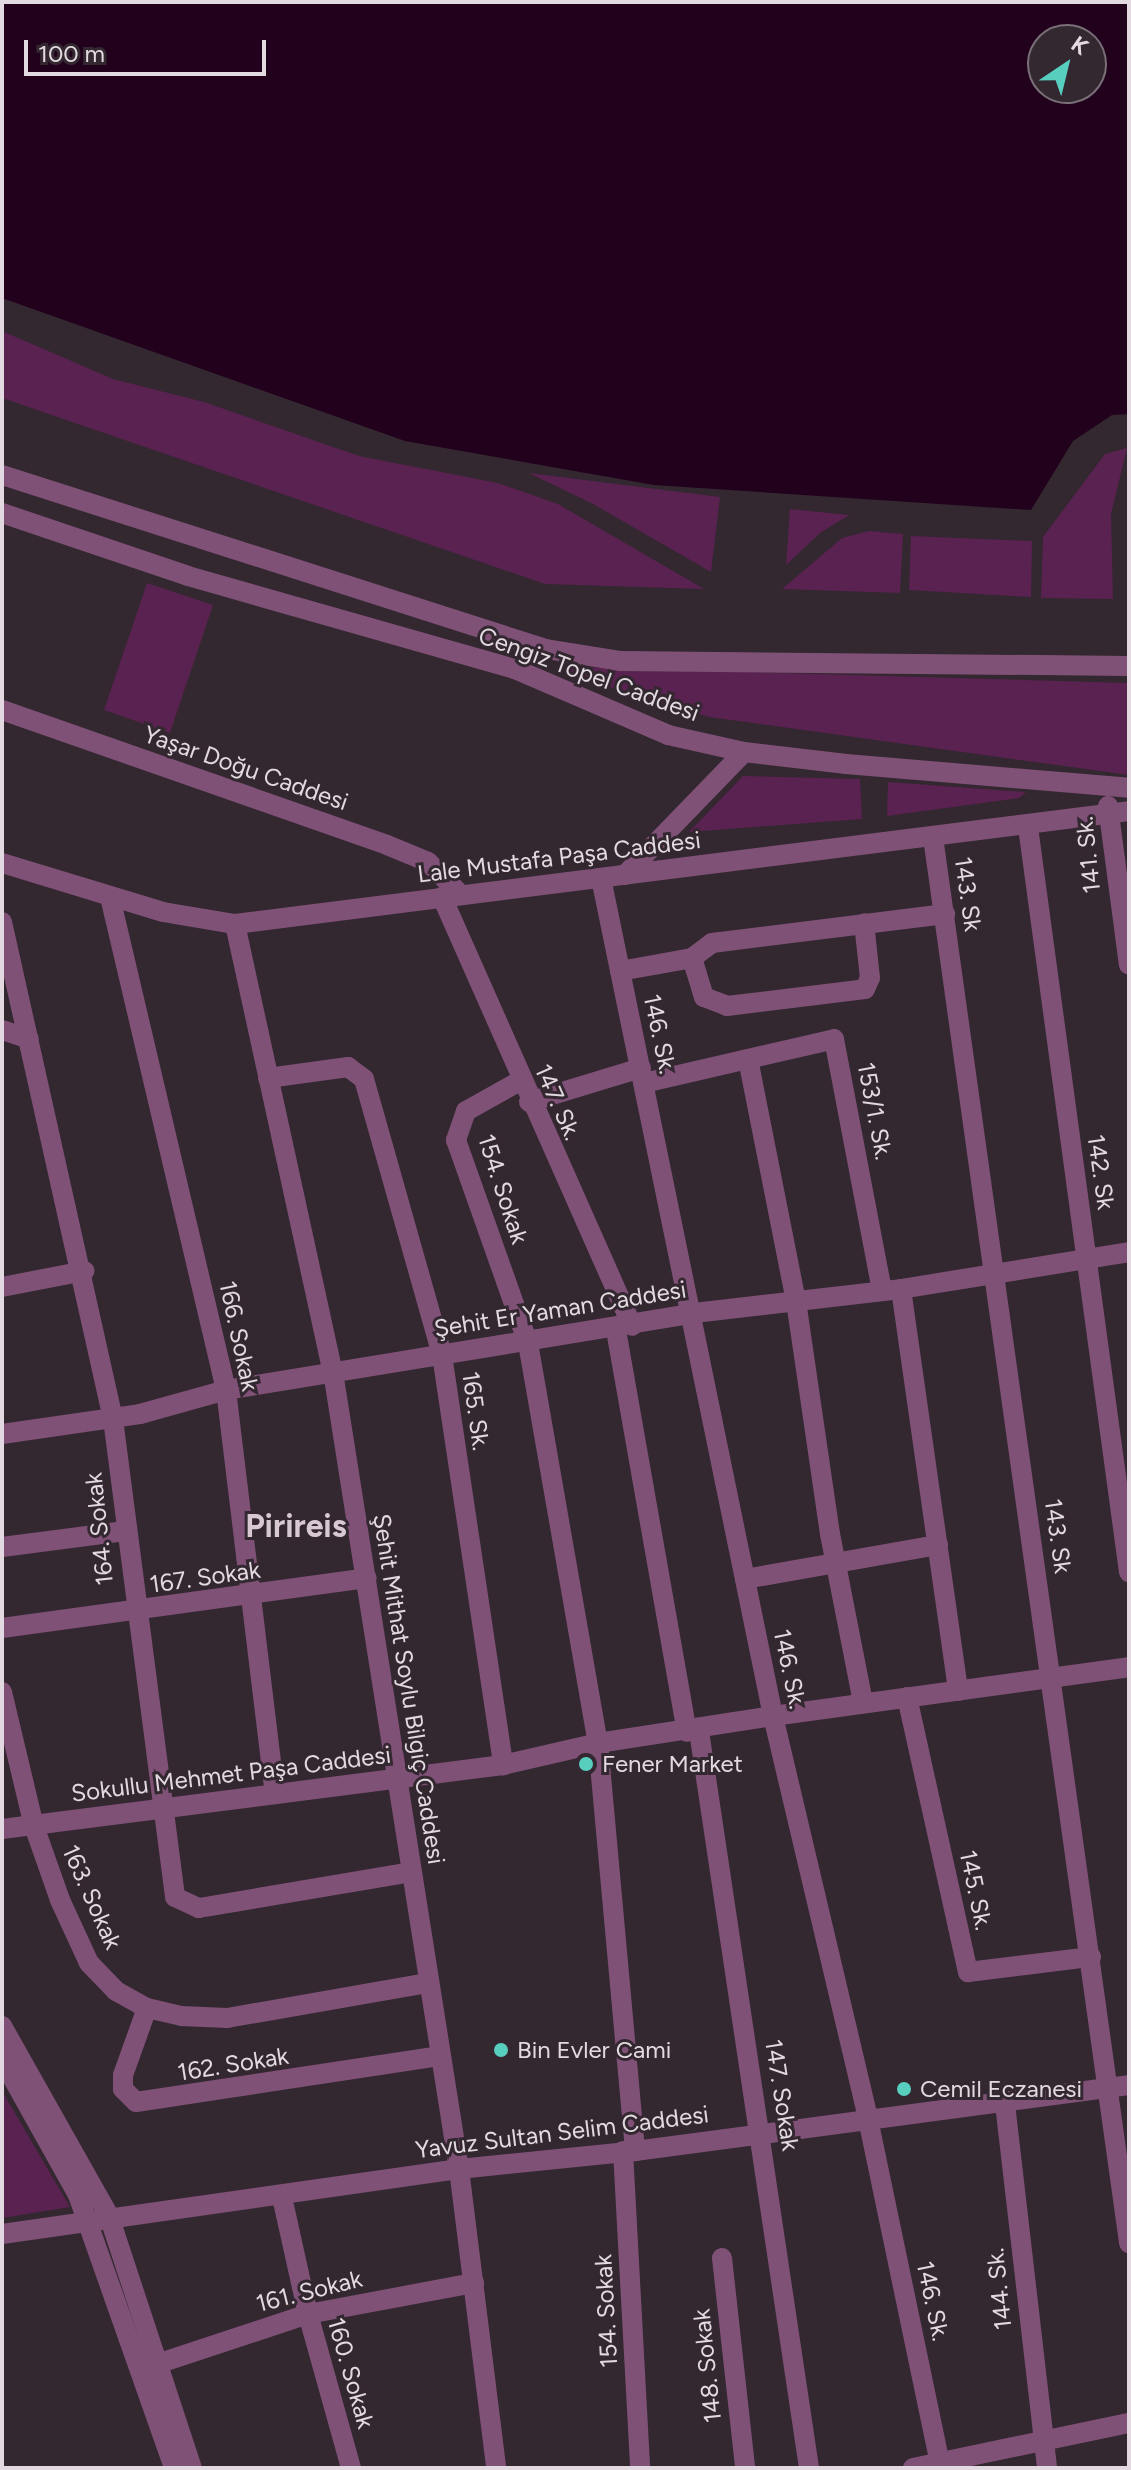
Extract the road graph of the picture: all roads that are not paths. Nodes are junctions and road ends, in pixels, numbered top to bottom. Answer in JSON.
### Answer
{"nodes":[{"id":1,"x":2,"y":475,"type":"edge"},
{"id":2,"x":2,"y":513,"type":"edge"},
{"id":3,"x":1129,"y":666,"type":"edge"},
{"id":4,"x":2,"y":710,"type":"edge"},
{"id":5,"x":744,"y":752,"type":"junction"},
{"id":6,"x":1120,"y":787,"type":"edge"},
{"id":7,"x":1129,"y":811,"type":"edge"},
{"id":8,"x":1107,"y":816,"type":"junction"},
{"id":9,"x":1028,"y":827,"type":"junction"},
{"id":10,"x":933,"y":837,"type":"junction"},
{"id":11,"x":2,"y":863,"type":"edge"},
{"id":12,"x":625,"y":875,"type":"junction"},
{"id":13,"x":601,"y":878,"type":"junction"},
{"id":14,"x":451,"y":896,"type":"junction"},
{"id":15,"x":110,"y":897,"type":"junction"},
{"id":16,"x":945,"y":914,"type":"junction"},
{"id":17,"x":2,"y":922,"type":"edge"},
{"id":18,"x":864,"y":923,"type":"junction"},
{"id":19,"x":235,"y":924,"type":"junction"},
{"id":20,"x":692,"y":958,"type":"junction"},
{"id":21,"x":1129,"y":965,"type":"edge"},
{"id":22,"x":620,"y":971,"type":"junction"},
{"id":23,"x":2,"y":1030,"type":"edge"},
{"id":24,"x":29,"y":1039,"type":"junction"},
{"id":25,"x":748,"y":1059,"type":"junction"},
{"id":26,"x":642,"y":1076,"type":"junction"},
{"id":27,"x":268,"y":1078,"type":"junction"},
{"id":28,"x":520,"y":1081,"type":"junction"},
{"id":29,"x":529,"y":1102,"type":"junction"},
{"id":30,"x":1129,"y":1252,"type":"edge"},
{"id":31,"x":1087,"y":1258,"type":"junction"},
{"id":32,"x":84,"y":1271,"type":"junction"},
{"id":33,"x":996,"y":1275,"type":"junction"},
{"id":34,"x":2,"y":1287,"type":"edge"},
{"id":35,"x":892,"y":1289,"type":"junction"},
{"id":36,"x":796,"y":1301,"type":"junction"},
{"id":37,"x":694,"y":1313,"type":"junction"},
{"id":38,"x":624,"y":1328,"type":"junction"},
{"id":39,"x":528,"y":1343,"type":"junction"},
{"id":40,"x":442,"y":1355,"type":"junction"},
{"id":41,"x":333,"y":1372,"type":"junction"},
{"id":42,"x":226,"y":1390,"type":"junction"},
{"id":43,"x":113,"y":1419,"type":"junction"},
{"id":44,"x":2,"y":1434,"type":"edge"},
{"id":45,"x":125,"y":1531,"type":"junction"},
{"id":46,"x":938,"y":1545,"type":"junction"},
{"id":47,"x":2,"y":1547,"type":"edge"},
{"id":48,"x":835,"y":1566,"type":"junction"},
{"id":49,"x":1129,"y":1572,"type":"edge"},
{"id":50,"x":367,"y":1578,"type":"junction"},
{"id":51,"x":745,"y":1579,"type":"junction"},
{"id":52,"x":248,"y":1598,"type":"junction"},
{"id":53,"x":135,"y":1613,"type":"junction"},
{"id":54,"x":2,"y":1628,"type":"edge"},
{"id":55,"x":1129,"y":1667,"type":"edge"},
{"id":56,"x":1052,"y":1681,"type":"junction"},
{"id":57,"x":958,"y":1691,"type":"junction"},
{"id":58,"x":2,"y":1692,"type":"edge"},
{"id":59,"x":907,"y":1697,"type":"junction"},
{"id":60,"x":863,"y":1702,"type":"junction"},
{"id":61,"x":773,"y":1716,"type":"junction"},
{"id":62,"x":693,"y":1732,"type":"junction"},
{"id":63,"x":598,"y":1743,"type":"junction"},
{"id":64,"x":503,"y":1765,"type":"junction"},
{"id":65,"x":397,"y":1779,"type":"junction"},
{"id":66,"x":275,"y":1794,"type":"junction"},
{"id":67,"x":162,"y":1810,"type":"junction"},
{"id":68,"x":34,"y":1826,"type":"junction"},
{"id":69,"x":2,"y":1829,"type":"edge"},
{"id":70,"x":411,"y":1872,"type":"junction"},
{"id":71,"x":1091,"y":1957,"type":"junction"},
{"id":72,"x":428,"y":1983,"type":"junction"},
{"id":73,"x":147,"y":2008,"type":"junction"},
{"id":74,"x":2,"y":2026,"type":"edge"},
{"id":75,"x":441,"y":2056,"type":"junction"},
{"id":76,"x":2,"y":2059,"type":"edge"},
{"id":77,"x":1119,"y":2087,"type":"edge"},
{"id":78,"x":1005,"y":2104,"type":"junction"},
{"id":79,"x":868,"y":2119,"type":"junction"},
{"id":80,"x":762,"y":2134,"type":"junction"},
{"id":81,"x":629,"y":2151,"type":"junction"},
{"id":82,"x":459,"y":2169,"type":"junction"},
{"id":83,"x":282,"y":2197,"type":"junction"},
{"id":84,"x":109,"y":2216,"type":"junction"},
{"id":85,"x":86,"y":2219,"type":"junction"},
{"id":86,"x":2,"y":2234,"type":"edge"},
{"id":87,"x":1129,"y":2243,"type":"edge"},
{"id":88,"x":722,"y":2258,"type":"dead end"},
{"id":89,"x":474,"y":2283,"type":"junction"},
{"id":90,"x":308,"y":2314,"type":"junction"},
{"id":91,"x":160,"y":2363,"type":"junction"},
{"id":92,"x":1129,"y":2423,"type":"edge"},
{"id":93,"x":1042,"y":2445,"type":"junction"},
{"id":94,"x":941,"y":2466,"type":"edge"},
{"id":95,"x":174,"y":2468,"type":"edge"},
{"id":96,"x":192,"y":2468,"type":"edge"},
{"id":97,"x":351,"y":2468,"type":"edge"},
{"id":98,"x":496,"y":2468,"type":"edge"},
{"id":99,"x":640,"y":2468,"type":"edge"},
{"id":100,"x":745,"y":2468,"type":"edge"},
{"id":101,"x":809,"y":2468,"type":"edge"},
{"id":102,"x":913,"y":2468,"type":"edge"},
{"id":103,"x":1047,"y":2468,"type":"edge"}],
"edges":[{"from":1,"to":3,"type":"street","name":"Cengiz Topel Caddesi"},
{"from":2,"to":5,"type":"street","name":"Cengiz Topel Caddesi"},
{"from":4,"to":14,"type":"street","name":"Yaşar Doğu Caddesi"},
{"from":5,"to":6,"type":"street","name":"Cengiz Topel Caddesi"},
{"from":5,"to":12,"type":"street"},
{"from":6,"to":8,"type":"street","name":"141. Sk."},
{"from":7,"to":8,"type":"street","name":"Lale Mustafa Paşa Caddesi"},
{"from":8,"to":9,"type":"street","name":"Lale Mustafa Paşa Caddesi"},
{"from":8,"to":21,"type":"street","name":"141. Sk."},
{"from":9,"to":10,"type":"street","name":"Lale Mustafa Paşa Caddesi"},
{"from":9,"to":31,"type":"street","name":"142. Sk"},
{"from":10,"to":12,"type":"street","name":"Lale Mustafa Paşa Caddesi"},
{"from":10,"to":16,"type":"street","name":"143. Sk"},
{"from":11,"to":15,"type":"street","name":"Lale Mustafa Paşa Caddesi"},
{"from":12,"to":13,"type":"street","name":"Lale Mustafa Paşa Caddesi"},
{"from":13,"to":14,"type":"street","name":"Lale Mustafa Paşa Caddesi"},
{"from":13,"to":22,"type":"street","name":"146. Sk."},
{"from":14,"to":19,"type":"street","name":"Lale Mustafa Paşa Caddesi"},
{"from":14,"to":28,"type":"street","name":"147. Sk."},
{"from":15,"to":19,"type":"street","name":"Lale Mustafa Paşa Caddesi"},
{"from":15,"to":42,"type":"street","name":"166. Sokak"},
{"from":16,"to":18,"type":"street"},
{"from":16,"to":33,"type":"street","name":"143. Sk"},
{"from":17,"to":24,"type":"street","name":"164. Sokak"},
{"from":18,"to":20,"type":"street"},
{"from":18,"to":20,"type":"street"},
{"from":19,"to":27,"type":"street","name":"Şehit Mithat Soylu Bilgiç Caddesi"},
{"from":20,"to":22,"type":"street"},
{"from":22,"to":26,"type":"street","name":"146. Sk."},
{"from":23,"to":24,"type":"street"},
{"from":24,"to":32,"type":"street","name":"164. Sokak"},
{"from":25,"to":26,"type":"street","name":"153/1. Sk."},
{"from":25,"to":35,"type":"street","name":"153/1. Sk."},
{"from":25,"to":36,"type":"street"},
{"from":26,"to":29,"type":"street","name":"153/1. Sk."},
{"from":26,"to":37,"type":"street","name":"146. Sk."},
{"from":27,"to":40,"type":"street","name":"165. Sk."},
{"from":27,"to":41,"type":"street","name":"Şehit Mithat Soylu Bilgiç Caddesi"},
{"from":28,"to":29,"type":"street","name":"147. Sk."},
{"from":28,"to":39,"type":"street","name":"154. Sokak"},
{"from":29,"to":38,"type":"street","name":"147. Sk."},
{"from":30,"to":31,"type":"street","name":"Şehit Er Yaman Caddesi"},
{"from":31,"to":33,"type":"street","name":"Şehit Er Yaman Caddesi"},
{"from":31,"to":49,"type":"street","name":"142. Sk"},
{"from":32,"to":34,"type":"street"},
{"from":32,"to":43,"type":"street","name":"164. Sokak"},
{"from":33,"to":35,"type":"street","name":"Şehit Er Yaman Caddesi"},
{"from":33,"to":56,"type":"street","name":"143. Sk"},
{"from":35,"to":36,"type":"street","name":"Şehit Er Yaman Caddesi"},
{"from":35,"to":46,"type":"street"},
{"from":36,"to":37,"type":"street","name":"Şehit Er Yaman Caddesi"},
{"from":36,"to":48,"type":"street"},
{"from":37,"to":38,"type":"street","name":"Şehit Er Yaman Caddesi"},
{"from":37,"to":51,"type":"street","name":"146. Sk."},
{"from":38,"to":39,"type":"street","name":"Şehit Er Yaman Caddesi"},
{"from":38,"to":62,"type":"street","name":"147. Sk."},
{"from":39,"to":40,"type":"street","name":"Şehit Er Yaman Caddesi"},
{"from":39,"to":63,"type":"street","name":"154. Sokak"},
{"from":40,"to":41,"type":"street","name":"Şehit Er Yaman Caddesi"},
{"from":40,"to":64,"type":"street","name":"165. Sk."},
{"from":41,"to":42,"type":"street","name":"Şehit Er Yaman Caddesi"},
{"from":41,"to":50,"type":"street","name":"Şehit Mithat Soylu Bilgiç Caddesi"},
{"from":42,"to":43,"type":"street","name":"Şehit Er Yaman Caddesi"},
{"from":42,"to":52,"type":"street","name":"166. Sokak"},
{"from":43,"to":44,"type":"street","name":"Şehit Er Yaman Caddesi"},
{"from":43,"to":45,"type":"street","name":"164. Sokak"},
{"from":45,"to":47,"type":"street"},
{"from":45,"to":53,"type":"street","name":"164. Sokak"},
{"from":46,"to":48,"type":"street"},
{"from":46,"to":57,"type":"street"},
{"from":48,"to":51,"type":"street"},
{"from":48,"to":60,"type":"street"},
{"from":50,"to":52,"type":"street","name":"167. Sokak"},
{"from":50,"to":65,"type":"street","name":"Şehit Mithat Soylu Bilgiç Caddesi"},
{"from":51,"to":61,"type":"street","name":"146. Sk."},
{"from":52,"to":53,"type":"street","name":"167. Sokak"},
{"from":52,"to":66,"type":"street","name":"166. Sokak"},
{"from":53,"to":54,"type":"street","name":"167. Sokak"},
{"from":53,"to":67,"type":"street","name":"164. Sokak"},
{"from":55,"to":56,"type":"street","name":"Sokullu Mehmet Paşa Caddesi"},
{"from":56,"to":57,"type":"street","name":"Sokullu Mehmet Paşa Caddesi"},
{"from":56,"to":71,"type":"street","name":"143. Sk"},
{"from":57,"to":59,"type":"street","name":"Sokullu Mehmet Paşa Caddesi"},
{"from":58,"to":68,"type":"street","name":"163. Sokak"},
{"from":59,"to":60,"type":"street","name":"Sokullu Mehmet Paşa Caddesi"},
{"from":59,"to":71,"type":"street","name":"145. Sk."},
{"from":60,"to":61,"type":"street","name":"Sokullu Mehmet Paşa Caddesi"},
{"from":61,"to":62,"type":"street","name":"Sokullu Mehmet Paşa Caddesi"},
{"from":61,"to":79,"type":"street","name":"146. Sk."},
{"from":62,"to":63,"type":"street","name":"Sokullu Mehmet Paşa Caddesi"},
{"from":62,"to":80,"type":"street","name":"147. Sokak"},
{"from":63,"to":64,"type":"street","name":"Sokullu Mehmet Paşa Caddesi"},
{"from":63,"to":81,"type":"street","name":"154. Sokak"},
{"from":64,"to":65,"type":"street","name":"Sokullu Mehmet Paşa Caddesi"},
{"from":65,"to":66,"type":"street","name":"Sokullu Mehmet Paşa Caddesi"},
{"from":65,"to":70,"type":"street","name":"Şehit Mithat Soylu Bilgiç Caddesi"},
{"from":66,"to":67,"type":"street","name":"Sokullu Mehmet Paşa Caddesi"},
{"from":67,"to":68,"type":"street","name":"Sokullu Mehmet Paşa Caddesi"},
{"from":67,"to":70,"type":"street","name":"164. Sokak"},
{"from":68,"to":69,"type":"street","name":"Sokullu Mehmet Paşa Caddesi"},
{"from":68,"to":73,"type":"street","name":"163. Sokak"},
{"from":70,"to":72,"type":"street","name":"Şehit Mithat Soylu Bilgiç Caddesi"},
{"from":71,"to":77,"type":"street","name":"143. Sk"},
{"from":72,"to":73,"type":"street","name":"163. Sokak"},
{"from":72,"to":75,"type":"street","name":"Şehit Mithat Soylu Bilgiç Caddesi"},
{"from":73,"to":75,"type":"street","name":"162. Sokak"},
{"from":74,"to":84,"type":"street"},
{"from":75,"to":82,"type":"street","name":"Şehit Mithat Soylu Bilgiç Caddesi"},
{"from":76,"to":85,"type":"street"},
{"from":77,"to":78,"type":"street","name":"Yavuz Sultan Selim Caddesi"},
{"from":77,"to":87,"type":"street","name":"143. Sk"},
{"from":78,"to":79,"type":"street","name":"Yavuz Sultan Selim Caddesi"},
{"from":78,"to":93,"type":"street","name":"144. Sk."},
{"from":79,"to":80,"type":"street","name":"Yavuz Sultan Selim Caddesi"},
{"from":79,"to":94,"type":"street","name":"146. Sk."},
{"from":80,"to":81,"type":"street","name":"Yavuz Sultan Selim Caddesi"},
{"from":80,"to":101,"type":"street","name":"147. Sokak"},
{"from":81,"to":82,"type":"street","name":"Yavuz Sultan Selim Caddesi"},
{"from":81,"to":99,"type":"street","name":"154. Sokak"},
{"from":82,"to":83,"type":"street","name":"Yavuz Sultan Selim Caddesi"},
{"from":82,"to":89,"type":"street","name":"Şehit Mithat Soylu Bilgiç Caddesi"},
{"from":83,"to":84,"type":"street","name":"Yavuz Sultan Selim Caddesi"},
{"from":83,"to":90,"type":"street","name":"160. Sokak"},
{"from":84,"to":85,"type":"street","name":"Yavuz Sultan Selim Caddesi"},
{"from":84,"to":91,"type":"street"},
{"from":85,"to":86,"type":"street","name":"Yavuz Sultan Selim Caddesi"},
{"from":85,"to":95,"type":"street"},
{"from":88,"to":100,"type":"street","name":"148. Sokak"},
{"from":89,"to":90,"type":"street","name":"161. Sokak"},
{"from":89,"to":98,"type":"street","name":"Şehit Mithat Soylu Bilgiç Caddesi"},
{"from":90,"to":91,"type":"street","name":"161. Sokak"},
{"from":90,"to":97,"type":"street","name":"160. Sokak"},
{"from":91,"to":96,"type":"street"},
{"from":92,"to":93,"type":"street"},
{"from":93,"to":94,"type":"street"},
{"from":93,"to":103,"type":"street","name":"144. Sk."},
{"from":94,"to":102,"type":"street"}]}
